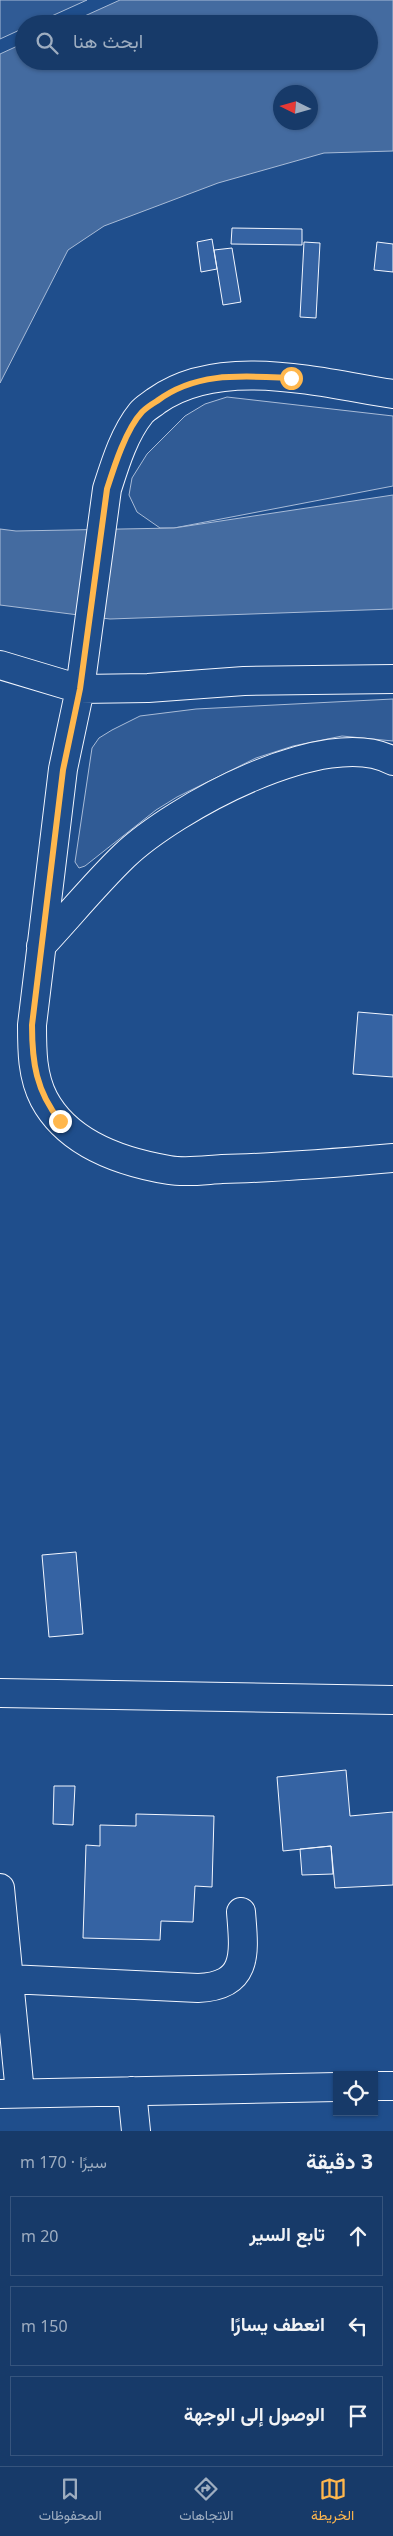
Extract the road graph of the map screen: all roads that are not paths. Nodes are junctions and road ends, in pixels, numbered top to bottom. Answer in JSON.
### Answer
{"nodes":[{"id":1,"x":393,"y":394,"type":"edge"},
{"id":2,"x":0,"y":666,"type":"edge"},
{"id":3,"x":393,"y":679,"type":"edge"},
{"id":4,"x":80,"y":689,"type":"junction"},
{"id":5,"x":393,"y":761,"type":"edge"},
{"id":6,"x":41,"y":946,"type":"junction"},
{"id":7,"x":393,"y":1158,"type":"edge"},
{"id":8,"x":0,"y":1693,"type":"edge"},
{"id":9,"x":393,"y":1700,"type":"edge"},
{"id":10,"x":0,"y":1888,"type":"edge"},
{"id":11,"x":241,"y":1912,"type":"dead end"},
{"id":12,"x":9,"y":1979,"type":"junction"},
{"id":13,"x":378,"y":2086,"type":"edge"},
{"id":14,"x":393,"y":2086,"type":"edge"},
{"id":15,"x":333,"y":2087,"type":"edge"},
{"id":16,"x":132,"y":2091,"type":"junction"},
{"id":17,"x":10,"y":2093,"type":"edge"},
{"id":18,"x":136,"y":2131,"type":"edge"}],
"edges":[{"from":1,"to":4,"type":"street"},
{"from":2,"to":4,"type":"street"},
{"from":3,"to":4,"type":"street"},
{"from":4,"to":6,"type":"street"},
{"from":5,"to":6,"type":"street"},
{"from":6,"to":7,"type":"street"},
{"from":8,"to":9,"type":"street"},
{"from":10,"to":12,"type":"street"},
{"from":11,"to":12,"type":"street"},
{"from":12,"to":17,"type":"street"},
{"from":13,"to":14,"type":"street"},
{"from":15,"to":16,"type":"street"},
{"from":16,"to":17,"type":"street"},
{"from":16,"to":18,"type":"street"}]}
